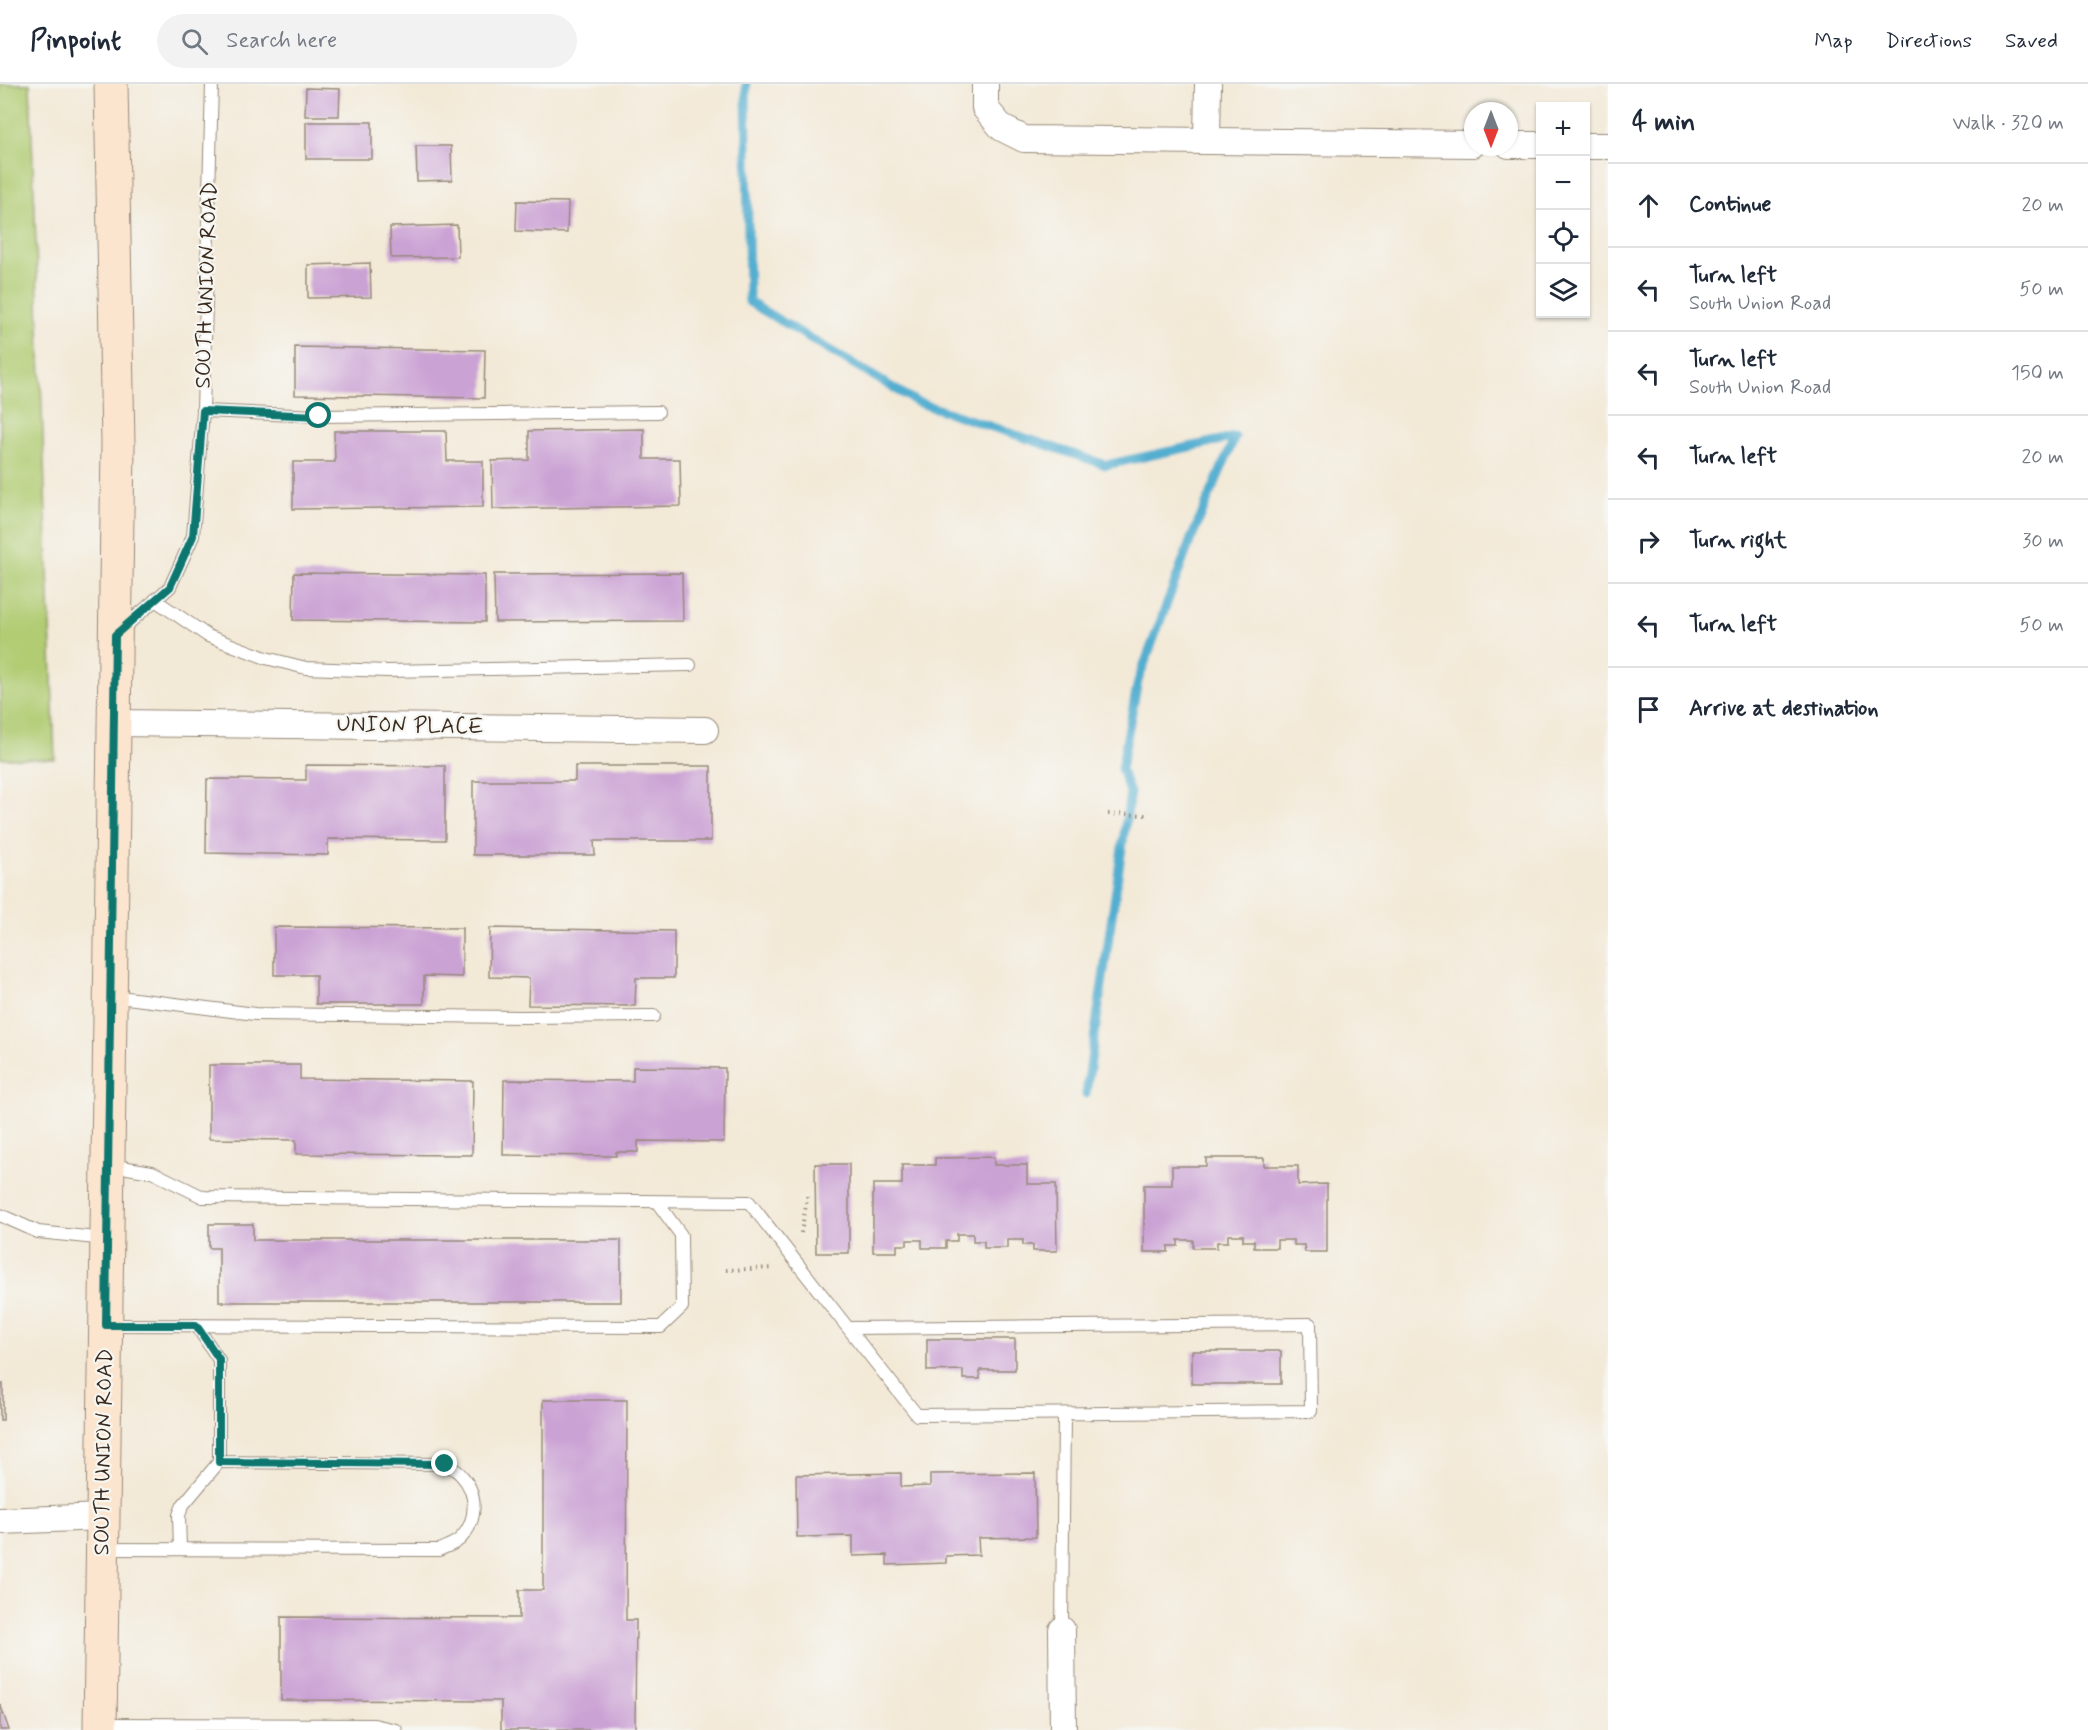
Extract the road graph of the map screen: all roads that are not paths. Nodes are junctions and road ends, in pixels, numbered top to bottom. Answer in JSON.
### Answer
{"nodes":[{"id":1,"x":111,"y":84,"type":"edge"},
{"id":2,"x":212,"y":84,"type":"edge"},
{"id":3,"x":985,"y":84,"type":"edge"},
{"id":4,"x":1208,"y":84,"type":"edge"},
{"id":5,"x":1207,"y":140,"type":"junction"},
{"id":6,"x":1464,"y":144,"type":"edge"},
{"id":7,"x":1518,"y":145,"type":"edge"},
{"id":8,"x":1536,"y":145,"type":"edge"},
{"id":9,"x":1590,"y":146,"type":"edge"},
{"id":10,"x":1608,"y":146,"type":"edge"},
{"id":11,"x":203,"y":411,"type":"junction"},
{"id":12,"x":658,"y":412,"type":"dead end"},
{"id":13,"x":155,"y":600,"type":"junction"},
{"id":14,"x":115,"y":635,"type":"junction"},
{"id":15,"x":690,"y":665,"type":"dead end"},
{"id":16,"x":114,"y":723,"type":"junction"},
{"id":17,"x":705,"y":730,"type":"dead end"},
{"id":18,"x":110,"y":995,"type":"junction"},
{"id":19,"x":654,"y":1016,"type":"dead end"},
{"id":20,"x":108,"y":1164,"type":"junction"},
{"id":21,"x":657,"y":1202,"type":"junction"},
{"id":22,"x":0,"y":1215,"type":"edge"},
{"id":23,"x":107,"y":1239,"type":"junction"},
{"id":24,"x":106,"y":1325,"type":"junction"},
{"id":25,"x":196,"y":1325,"type":"junction"},
{"id":26,"x":848,"y":1328,"type":"junction"},
{"id":27,"x":1064,"y":1414,"type":"junction"},
{"id":28,"x":219,"y":1462,"type":"junction"},
{"id":29,"x":103,"y":1516,"type":"junction"},
{"id":30,"x":0,"y":1521,"type":"edge"},
{"id":31,"x":103,"y":1549,"type":"junction"},
{"id":32,"x":180,"y":1549,"type":"junction"},
{"id":33,"x":1062,"y":1630,"type":"joint"},
{"id":34,"x":100,"y":1727,"type":"edge"},
{"id":35,"x":396,"y":1730,"type":"edge"},
{"id":36,"x":1063,"y":1730,"type":"edge"}],
"edges":[{"from":1,"to":14,"type":"main road","name":"SOUTH UNION ROAD"},
{"from":2,"to":11,"type":"lane","name":"SOUTH UNION ROAD"},
{"from":3,"to":5,"type":"street"},
{"from":4,"to":5,"type":"street"},
{"from":5,"to":6,"type":"street"},
{"from":7,"to":8,"type":"street"},
{"from":9,"to":10,"type":"street"},
{"from":11,"to":12,"type":"lane"},
{"from":11,"to":13,"type":"lane","name":"SOUTH UNION ROAD"},
{"from":13,"to":14,"type":"lane","name":"SOUTH UNION ROAD"},
{"from":13,"to":15,"type":"lane"},
{"from":14,"to":16,"type":"main road","name":"SOUTH UNION ROAD"},
{"from":16,"to":17,"type":"street","name":"UNION PLACE"},
{"from":16,"to":18,"type":"main road","name":"SOUTH UNION ROAD"},
{"from":18,"to":19,"type":"lane"},
{"from":18,"to":20,"type":"main road","name":"SOUTH UNION ROAD"},
{"from":20,"to":21,"type":"lane"},
{"from":20,"to":23,"type":"main road","name":"SOUTH UNION ROAD"},
{"from":21,"to":25,"type":"lane"},
{"from":21,"to":26,"type":"lane"},
{"from":22,"to":23,"type":"lane"},
{"from":23,"to":24,"type":"main road","name":"SOUTH UNION ROAD"},
{"from":24,"to":25,"type":"lane"},
{"from":24,"to":29,"type":"main road","name":"SOUTH UNION ROAD"},
{"from":25,"to":28,"type":"lane"},
{"from":26,"to":27,"type":"lane"},
{"from":26,"to":27,"type":"lane"},
{"from":27,"to":33,"type":"lane"},
{"from":28,"to":32,"type":"lane"},
{"from":28,"to":32,"type":"lane"},
{"from":29,"to":30,"type":"street"},
{"from":29,"to":31,"type":"main road","name":"SOUTH UNION ROAD"},
{"from":31,"to":32,"type":"lane"},
{"from":31,"to":34,"type":"main road","name":"SOUTH UNION ROAD"},
{"from":33,"to":36,"type":"street"},
{"from":34,"to":35,"type":"lane"}]}
